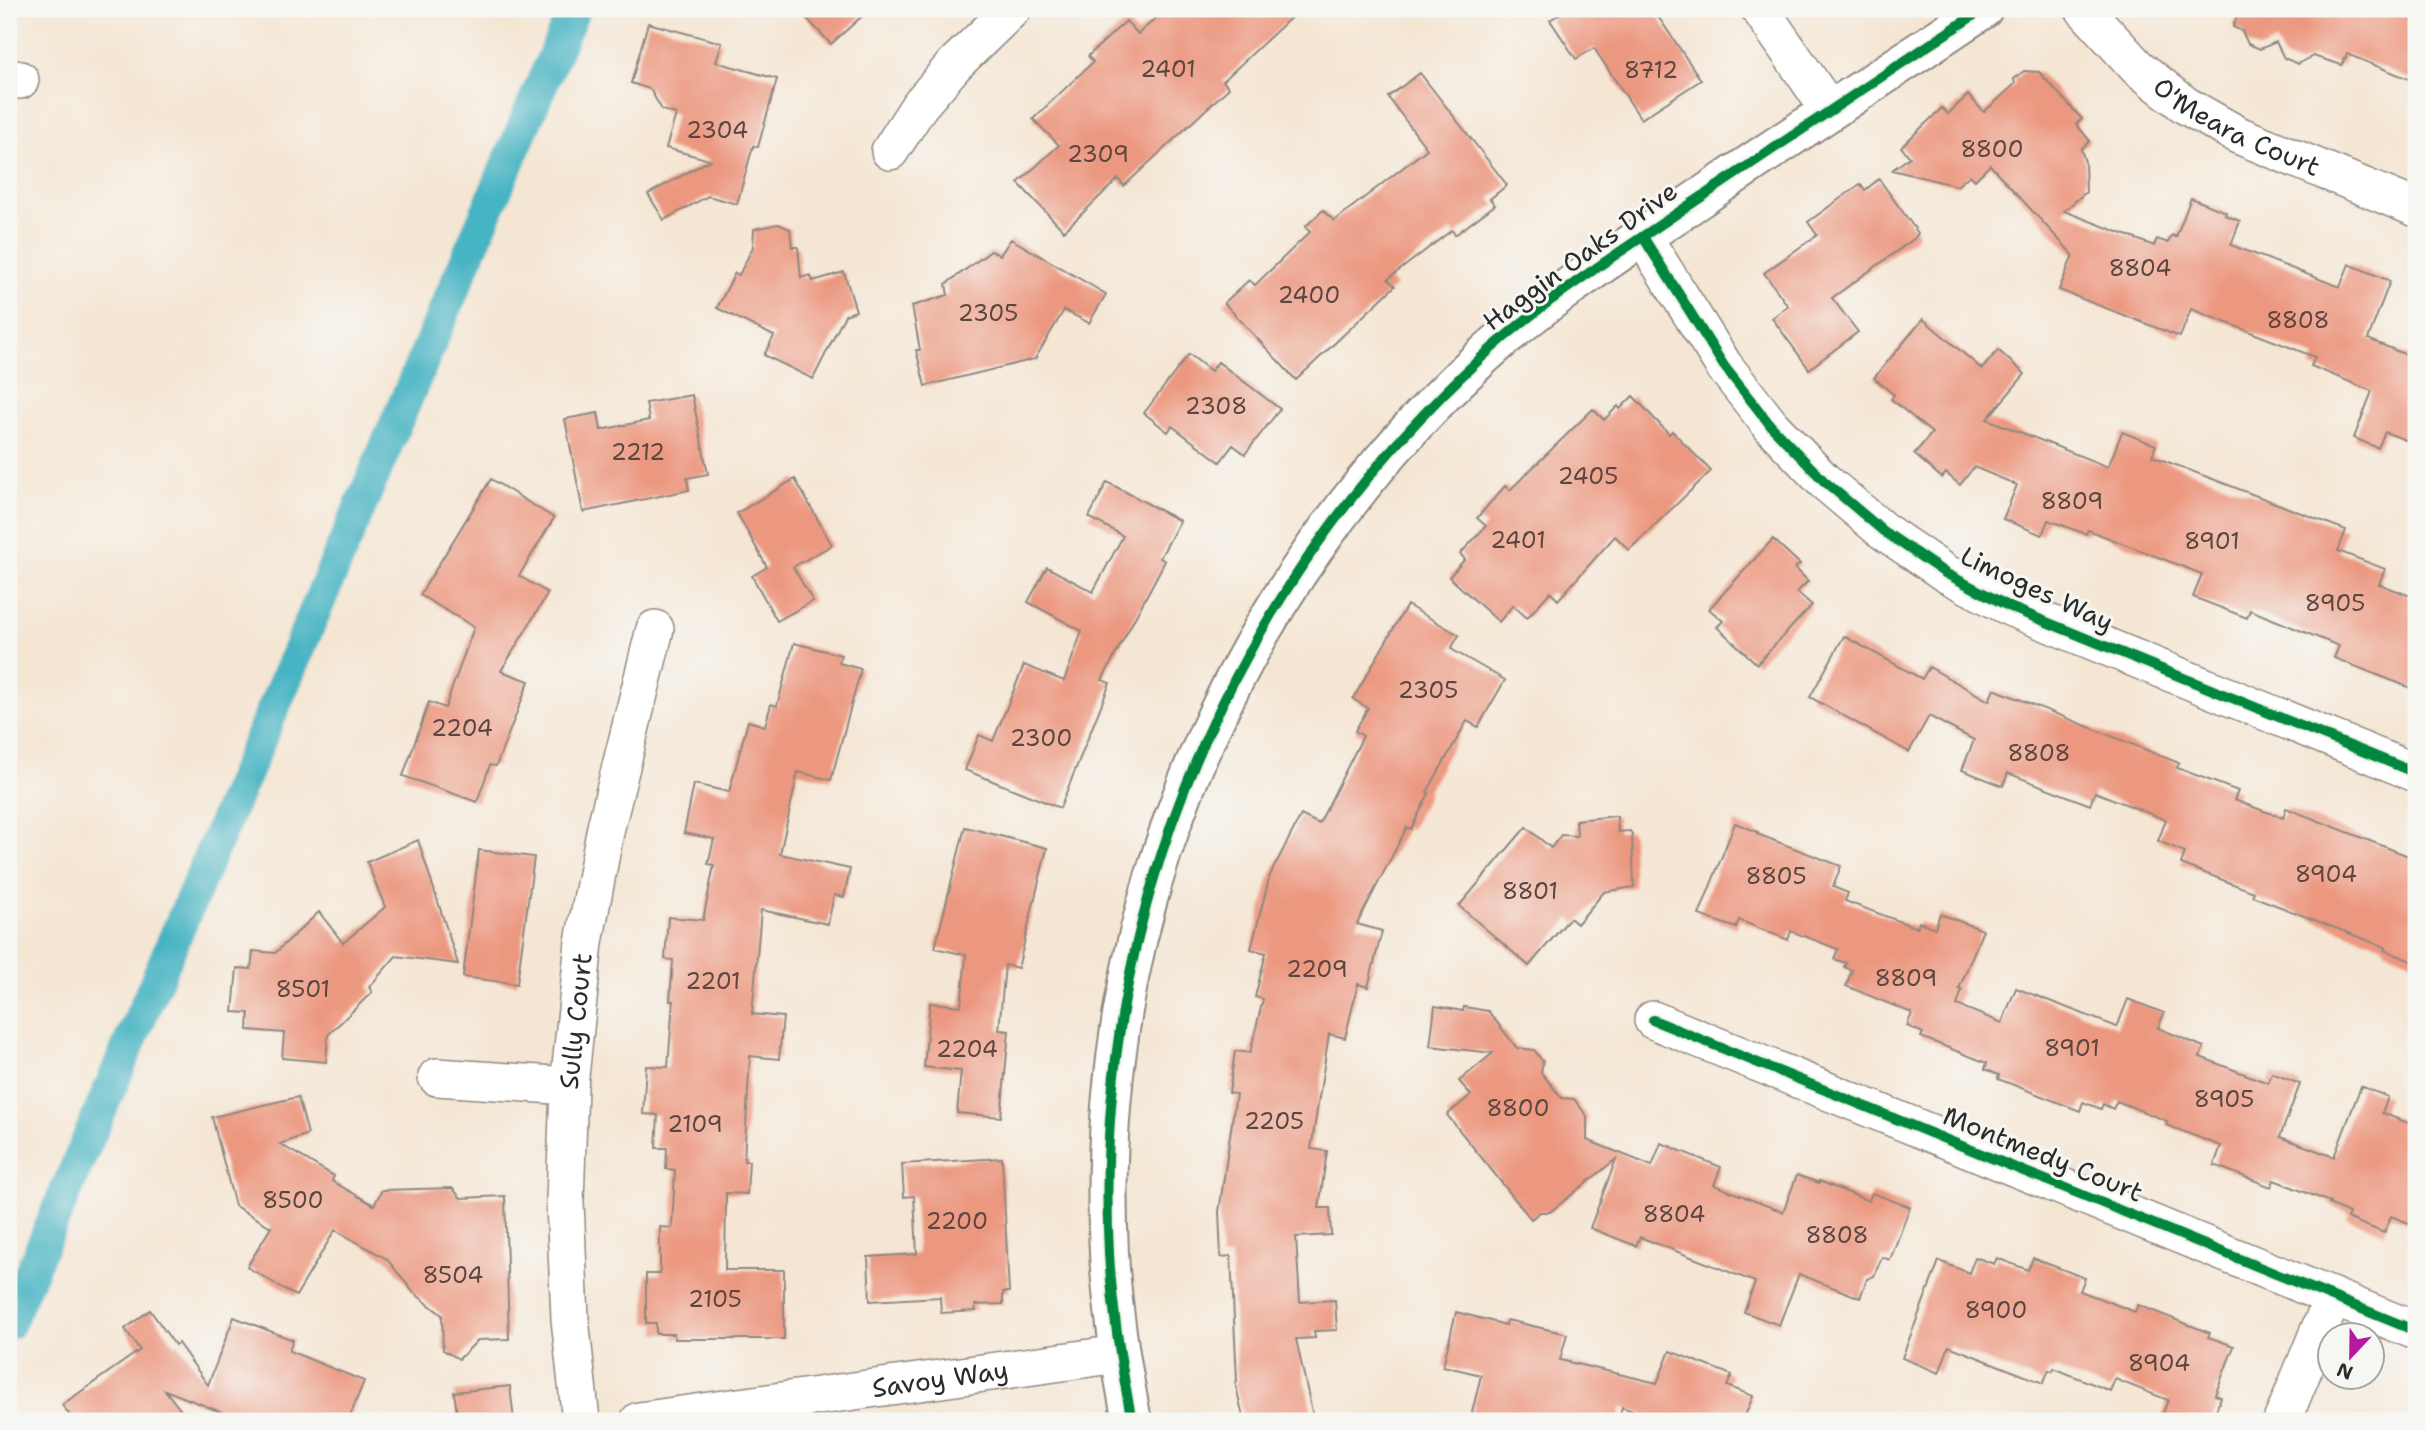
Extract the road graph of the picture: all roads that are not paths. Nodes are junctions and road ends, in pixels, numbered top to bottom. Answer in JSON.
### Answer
{"nodes":[{"id":1,"x":1012,"y":9,"type":"edge"},
{"id":2,"x":1760,"y":9,"type":"edge"},
{"id":3,"x":1983,"y":9,"type":"edge"},
{"id":4,"x":2084,"y":9,"type":"edge"},
{"id":5,"x":1830,"y":111,"type":"junction"},
{"id":6,"x":890,"y":151,"type":"dead end"},
{"id":7,"x":2416,"y":208,"type":"edge"},
{"id":8,"x":1643,"y":237,"type":"junction"},
{"id":9,"x":654,"y":629,"type":"dead end"},
{"id":10,"x":2416,"y":773,"type":"edge"},
{"id":11,"x":1653,"y":1020,"type":"dead end"},
{"id":12,"x":437,"y":1077,"type":"dead end"},
{"id":13,"x":569,"y":1086,"type":"junction"},
{"id":14,"x":2333,"y":1297,"type":"junction"},
{"id":15,"x":2416,"y":1331,"type":"edge"},
{"id":16,"x":1119,"y":1353,"type":"junction"},
{"id":17,"x":581,"y":1421,"type":"edge"},
{"id":18,"x":639,"y":1421,"type":"edge"},
{"id":19,"x":1132,"y":1421,"type":"edge"},
{"id":20,"x":2282,"y":1421,"type":"edge"}],
"edges":[{"from":1,"to":6,"type":"street"},
{"from":2,"to":5,"type":"street"},
{"from":3,"to":5,"type":"street","name":"Haggin Oaks Drive"},
{"from":4,"to":7,"type":"street","name":"O'Meara Court"},
{"from":5,"to":8,"type":"street","name":"Haggin Oaks Drive"},
{"from":8,"to":10,"type":"street","name":"Limoges Way"},
{"from":8,"to":16,"type":"street","name":"Haggin Oaks Drive"},
{"from":9,"to":13,"type":"street","name":"Sully Court"},
{"from":11,"to":14,"type":"street","name":"Montmedy Court"},
{"from":12,"to":13,"type":"street"},
{"from":13,"to":17,"type":"street","name":"Sully Court"},
{"from":14,"to":15,"type":"street","name":"Montmedy Court"},
{"from":14,"to":20,"type":"street"},
{"from":16,"to":18,"type":"street","name":"Savoy Way"},
{"from":16,"to":19,"type":"street","name":"Haggin Oaks Drive"}]}
